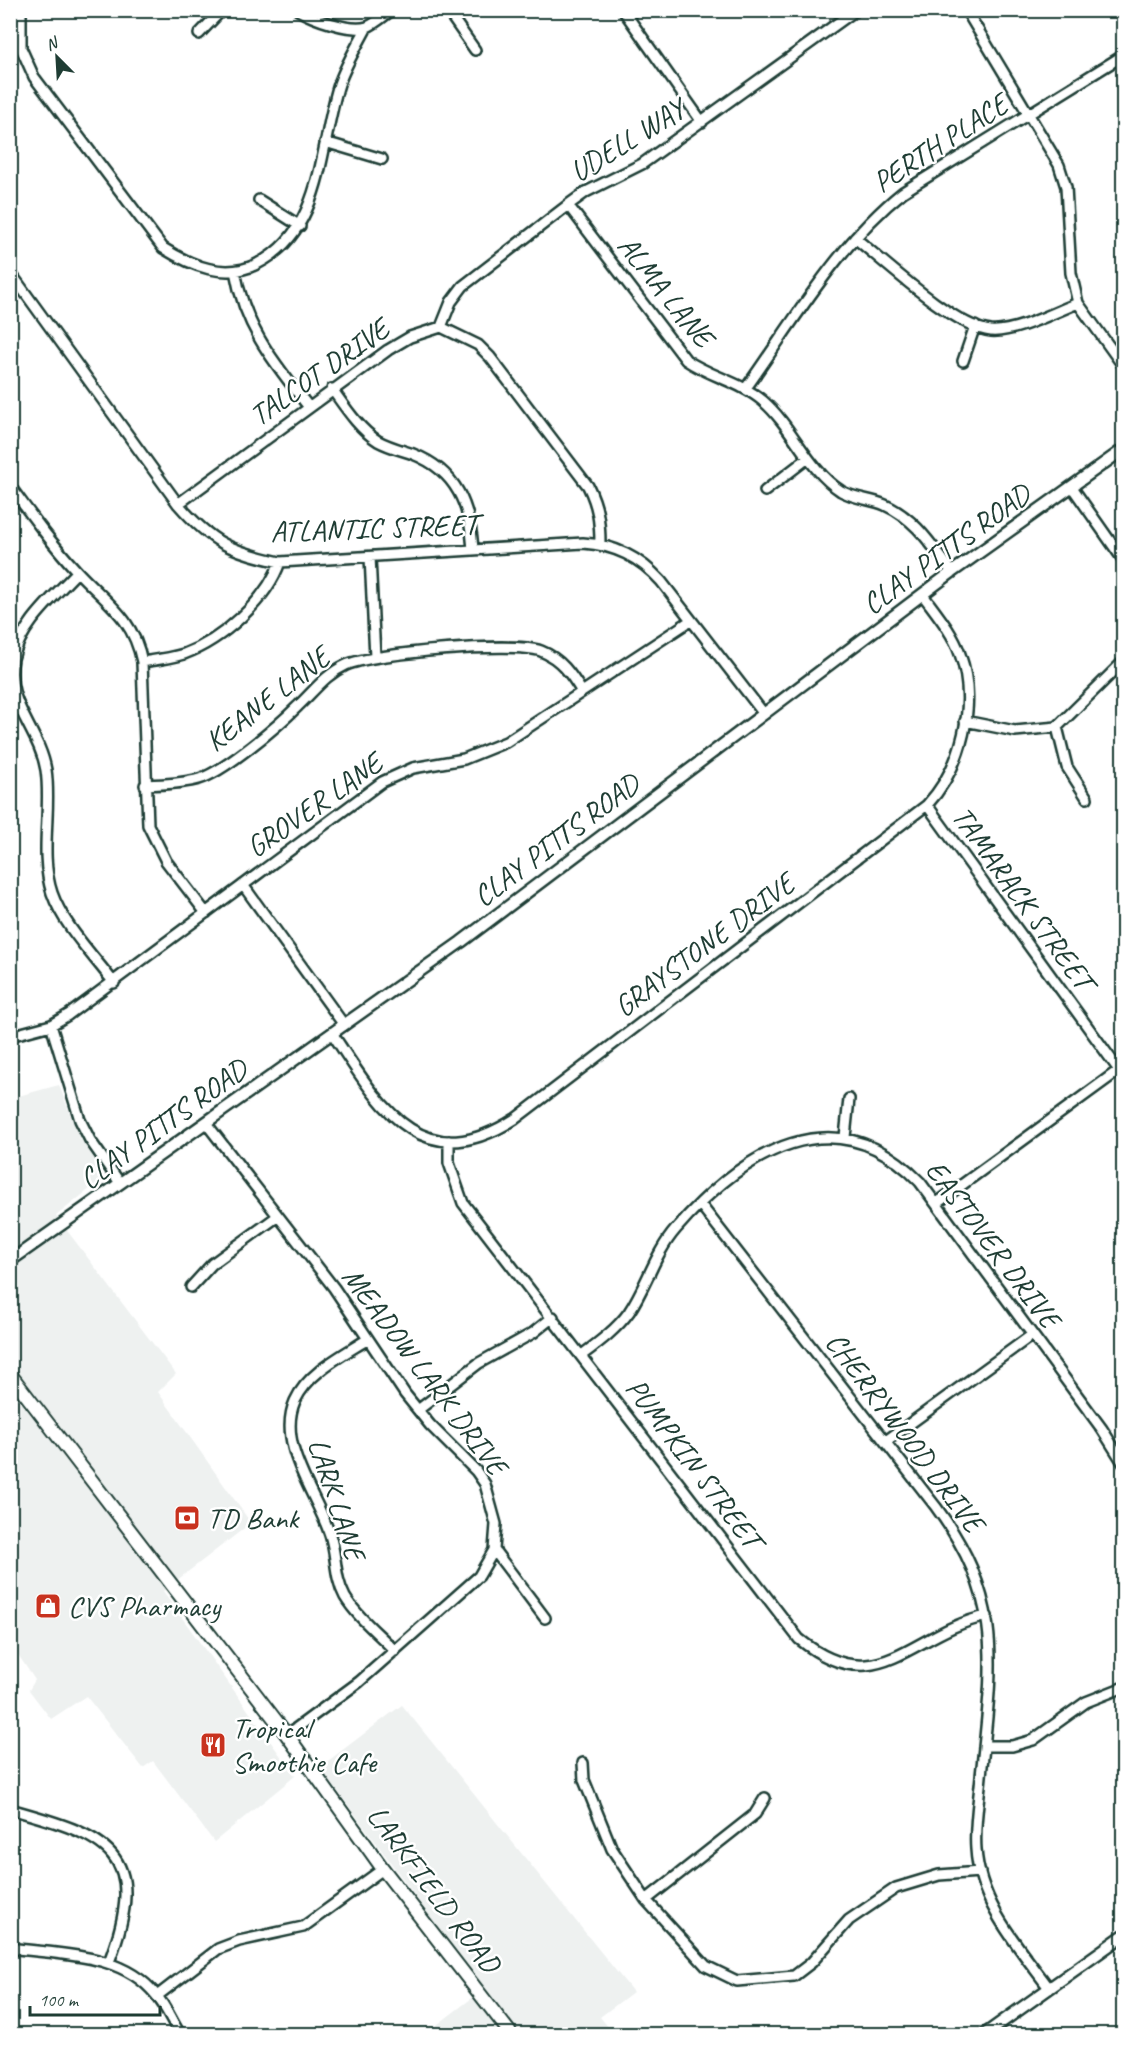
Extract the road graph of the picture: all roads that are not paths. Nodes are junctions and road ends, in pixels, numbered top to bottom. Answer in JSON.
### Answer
{"nodes":[{"id":1,"x":21,"y":10,"type":"edge"},
{"id":2,"x":222,"y":10,"type":"edge"},
{"id":3,"x":298,"y":10,"type":"edge"},
{"id":4,"x":392,"y":10,"type":"edge"},
{"id":5,"x":447,"y":10,"type":"edge"},
{"id":6,"x":623,"y":10,"type":"edge"},
{"id":7,"x":856,"y":10,"type":"edge"},
{"id":8,"x":966,"y":10,"type":"edge"},
{"id":9,"x":367,"y":27,"type":"junction"},
{"id":10,"x":199,"y":34,"type":"dead end"},
{"id":11,"x":475,"y":50,"type":"dead end"},
{"id":12,"x":1124,"y":55,"type":"edge"},
{"id":13,"x":1028,"y":114,"type":"junction"},
{"id":14,"x":702,"y":122,"type":"junction"},
{"id":15,"x":326,"y":142,"type":"junction"},
{"id":16,"x":382,"y":159,"type":"dead end"},
{"id":17,"x":259,"y":200,"type":"dead end"},
{"id":18,"x":568,"y":205,"type":"junction"},
{"id":19,"x":300,"y":226,"type":"junction"},
{"id":20,"x":855,"y":238,"type":"junction"},
{"id":21,"x":236,"y":271,"type":"junction"},
{"id":22,"x":10,"y":272,"type":"edge"},
{"id":23,"x":1078,"y":303,"type":"junction"},
{"id":24,"x":975,"y":326,"type":"junction"},
{"id":25,"x":441,"y":327,"type":"junction"},
{"id":26,"x":963,"y":361,"type":"dead end"},
{"id":27,"x":1124,"y":367,"type":"edge"},
{"id":28,"x":746,"y":388,"type":"junction"},
{"id":29,"x":332,"y":389,"type":"junction"},
{"id":30,"x":308,"y":406,"type":"junction"},
{"id":31,"x":1124,"y":448,"type":"edge"},
{"id":32,"x":808,"y":458,"type":"junction"},
{"id":33,"x":1072,"y":487,"type":"junction"},
{"id":34,"x":11,"y":489,"type":"edge"},
{"id":35,"x":765,"y":491,"type":"dead end"},
{"id":36,"x":178,"y":504,"type":"junction"},
{"id":37,"x":600,"y":544,"type":"junction"},
{"id":38,"x":472,"y":549,"type":"junction"},
{"id":39,"x":370,"y":557,"type":"junction"},
{"id":40,"x":1124,"y":561,"type":"edge"},
{"id":41,"x":280,"y":562,"type":"junction"},
{"id":42,"x":77,"y":572,"type":"junction"},
{"id":43,"x":952,"y":572,"type":"junction"},
{"id":44,"x":923,"y":595,"type":"junction"},
{"id":45,"x":690,"y":621,"type":"junction"},
{"id":46,"x":375,"y":657,"type":"junction"},
{"id":47,"x":142,"y":662,"type":"junction"},
{"id":48,"x":1124,"y":662,"type":"edge"},
{"id":49,"x":582,"y":692,"type":"junction"},
{"id":50,"x":764,"y":714,"type":"junction"},
{"id":51,"x":965,"y":721,"type":"junction"},
{"id":52,"x":1057,"y":727,"type":"junction"},
{"id":53,"x":145,"y":785,"type":"junction"},
{"id":54,"x":1087,"y":798,"type":"dead end"},
{"id":55,"x":927,"y":805,"type":"junction"},
{"id":56,"x":243,"y":885,"type":"junction"},
{"id":57,"x":206,"y":913,"type":"junction"},
{"id":58,"x":114,"y":983,"type":"junction"},
{"id":59,"x":51,"y":1025,"type":"junction"},
{"id":60,"x":344,"y":1025,"type":"junction"},
{"id":61,"x":332,"y":1033,"type":"junction"},
{"id":62,"x":10,"y":1036,"type":"edge"},
{"id":63,"x":1122,"y":1072,"type":"edge"},
{"id":64,"x":849,"y":1099,"type":"dead end"},
{"id":65,"x":206,"y":1123,"type":"junction"},
{"id":66,"x":845,"y":1137,"type":"junction"},
{"id":67,"x":449,"y":1141,"type":"junction"},
{"id":68,"x":120,"y":1183,"type":"junction"},
{"id":69,"x":937,"y":1203,"type":"junction"},
{"id":70,"x":700,"y":1204,"type":"junction"},
{"id":71,"x":278,"y":1216,"type":"junction"},
{"id":72,"x":10,"y":1261,"type":"edge"},
{"id":73,"x":191,"y":1287,"type":"dead end"},
{"id":74,"x":553,"y":1317,"type":"junction"},
{"id":75,"x":1032,"y":1335,"type":"junction"},
{"id":76,"x":368,"y":1339,"type":"junction"},
{"id":77,"x":582,"y":1355,"type":"junction"},
{"id":78,"x":10,"y":1374,"type":"edge"},
{"id":79,"x":418,"y":1410,"type":"junction"},
{"id":80,"x":885,"y":1441,"type":"junction"},
{"id":81,"x":1124,"y":1464,"type":"edge"},
{"id":82,"x":494,"y":1550,"type":"junction"},
{"id":83,"x":987,"y":1616,"type":"junction"},
{"id":84,"x":545,"y":1618,"type":"dead end"},
{"id":85,"x":395,"y":1651,"type":"junction"},
{"id":86,"x":1124,"y":1687,"type":"edge"},
{"id":87,"x":287,"y":1735,"type":"junction"},
{"id":88,"x":984,"y":1746,"type":"junction"},
{"id":89,"x":583,"y":1762,"type":"dead end"},
{"id":90,"x":765,"y":1798,"type":"dead end"},
{"id":91,"x":10,"y":1809,"type":"edge"},
{"id":92,"x":384,"y":1869,"type":"junction"},
{"id":93,"x":980,"y":1872,"type":"junction"},
{"id":94,"x":646,"y":1900,"type":"junction"},
{"id":95,"x":1124,"y":1935,"type":"edge"},
{"id":96,"x":10,"y":1948,"type":"edge"},
{"id":97,"x":109,"y":1962,"type":"junction"},
{"id":98,"x":1048,"y":1988,"type":"junction"},
{"id":99,"x":157,"y":1995,"type":"junction"},
{"id":100,"x":180,"y":2034,"type":"edge"},
{"id":101,"x":511,"y":2034,"type":"edge"},
{"id":102,"x":985,"y":2034,"type":"edge"}],
"edges":[{"from":1,"to":21,"type":"street"},
{"from":2,"to":10,"type":"street"},
{"from":3,"to":9,"type":"street"},
{"from":4,"to":9,"type":"street"},
{"from":5,"to":11,"type":"street"},
{"from":6,"to":14,"type":"street"},
{"from":7,"to":14,"type":"street","name":"UDELL WAY"},
{"from":8,"to":13,"type":"street"},
{"from":9,"to":15,"type":"street"},
{"from":12,"to":13,"type":"street","name":"PERTH PLACE"},
{"from":13,"to":20,"type":"street","name":"PERTH PLACE"},
{"from":13,"to":23,"type":"street"},
{"from":14,"to":18,"type":"street","name":"UDELL WAY"},
{"from":15,"to":16,"type":"street"},
{"from":15,"to":19,"type":"street"},
{"from":17,"to":19,"type":"street"},
{"from":18,"to":25,"type":"street","name":"UDELL WAY"},
{"from":18,"to":28,"type":"street","name":"ALMA LANE"},
{"from":19,"to":21,"type":"street"},
{"from":20,"to":24,"type":"street"},
{"from":20,"to":28,"type":"street","name":"PERTH PLACE"},
{"from":21,"to":30,"type":"street"},
{"from":22,"to":36,"type":"street","name":"ATLANTIC STREET"},
{"from":23,"to":24,"type":"street"},
{"from":23,"to":27,"type":"street"},
{"from":24,"to":26,"type":"street"},
{"from":25,"to":29,"type":"street","name":"TALCOT DRIVE"},
{"from":25,"to":37,"type":"street"},
{"from":28,"to":32,"type":"street","name":"ALMA LANE"},
{"from":29,"to":30,"type":"street","name":"TALCOT DRIVE"},
{"from":29,"to":38,"type":"street"},
{"from":30,"to":36,"type":"street","name":"TALCOT DRIVE"},
{"from":31,"to":33,"type":"street","name":"CLAY PITTS ROAD"},
{"from":32,"to":35,"type":"street"},
{"from":32,"to":43,"type":"street","name":"ALMA LANE"},
{"from":33,"to":40,"type":"street"},
{"from":33,"to":43,"type":"street","name":"CLAY PITTS ROAD"},
{"from":34,"to":42,"type":"street"},
{"from":36,"to":41,"type":"street","name":"ATLANTIC STREET"},
{"from":37,"to":38,"type":"street","name":"ATLANTIC STREET"},
{"from":37,"to":45,"type":"street","name":"ATLANTIC STREET"},
{"from":38,"to":39,"type":"street","name":"ATLANTIC STREET"},
{"from":39,"to":41,"type":"street","name":"ATLANTIC STREET"},
{"from":39,"to":46,"type":"street"},
{"from":41,"to":47,"type":"street"},
{"from":42,"to":47,"type":"street"},
{"from":42,"to":58,"type":"street"},
{"from":43,"to":44,"type":"street","name":"CLAY PITTS ROAD"},
{"from":44,"to":50,"type":"street","name":"CLAY PITTS ROAD"},
{"from":44,"to":51,"type":"street","name":"GRAYSTONE DRIVE"},
{"from":45,"to":49,"type":"street","name":"GROVER LANE"},
{"from":45,"to":50,"type":"street","name":"ATLANTIC STREET"},
{"from":46,"to":49,"type":"street","name":"KEANE LANE"},
{"from":46,"to":53,"type":"street","name":"KEANE LANE"},
{"from":47,"to":53,"type":"street"},
{"from":48,"to":52,"type":"street"},
{"from":49,"to":56,"type":"street","name":"GROVER LANE"},
{"from":50,"to":60,"type":"street","name":"CLAY PITTS ROAD"},
{"from":51,"to":52,"type":"street"},
{"from":51,"to":55,"type":"street","name":"GRAYSTONE DRIVE"},
{"from":52,"to":54,"type":"street"},
{"from":53,"to":57,"type":"street"},
{"from":55,"to":63,"type":"street","name":"TAMARACK STREET"},
{"from":55,"to":67,"type":"street","name":"GRAYSTONE DRIVE"},
{"from":56,"to":57,"type":"street","name":"GROVER LANE"},
{"from":56,"to":60,"type":"street"},
{"from":57,"to":58,"type":"street","name":"GROVER LANE"},
{"from":58,"to":59,"type":"street","name":"GROVER LANE"},
{"from":59,"to":62,"type":"street","name":"GROVER LANE"},
{"from":59,"to":68,"type":"street"},
{"from":60,"to":61,"type":"street","name":"CLAY PITTS ROAD"},
{"from":61,"to":65,"type":"street","name":"CLAY PITTS ROAD"},
{"from":61,"to":67,"type":"street","name":"GRAYSTONE DRIVE"},
{"from":63,"to":69,"type":"street"},
{"from":64,"to":66,"type":"street"},
{"from":65,"to":68,"type":"street","name":"CLAY PITTS ROAD"},
{"from":65,"to":71,"type":"street","name":"MEADOW LARK DRIVE"},
{"from":66,"to":69,"type":"street","name":"EASTOVER DRIVE"},
{"from":66,"to":70,"type":"street","name":"EASTOVER DRIVE"},
{"from":67,"to":74,"type":"street","name":"PUMPKIN STREET"},
{"from":68,"to":72,"type":"street","name":"CLAY PITTS ROAD"},
{"from":69,"to":75,"type":"street","name":"EASTOVER DRIVE"},
{"from":70,"to":77,"type":"street","name":"EASTOVER DRIVE"},
{"from":70,"to":80,"type":"street","name":"CHERRYWOOD DRIVE"},
{"from":71,"to":73,"type":"street"},
{"from":71,"to":76,"type":"street","name":"MEADOW LARK DRIVE"},
{"from":74,"to":77,"type":"street","name":"PUMPKIN STREET"},
{"from":74,"to":79,"type":"street"},
{"from":75,"to":80,"type":"street"},
{"from":75,"to":81,"type":"street","name":"EASTOVER DRIVE"},
{"from":76,"to":79,"type":"street","name":"MEADOW LARK DRIVE"},
{"from":76,"to":85,"type":"street","name":"LARK LANE"},
{"from":77,"to":83,"type":"street","name":"PUMPKIN STREET"},
{"from":78,"to":87,"type":"main road","name":"LARKFIELD ROAD"},
{"from":79,"to":82,"type":"street","name":"MEADOW LARK DRIVE"},
{"from":80,"to":83,"type":"street","name":"CHERRYWOOD DRIVE"},
{"from":82,"to":84,"type":"street"},
{"from":82,"to":85,"type":"street","name":"MEADOW LARK DRIVE"},
{"from":83,"to":88,"type":"street","name":"CHERRYWOOD DRIVE"},
{"from":85,"to":87,"type":"street","name":"MEADOW LARK DRIVE"},
{"from":86,"to":88,"type":"street"},
{"from":87,"to":92,"type":"main road","name":"LARKFIELD ROAD"},
{"from":88,"to":93,"type":"street","name":"CHERRYWOOD DRIVE"},
{"from":89,"to":94,"type":"street"},
{"from":90,"to":94,"type":"street"},
{"from":91,"to":97,"type":"street"},
{"from":92,"to":99,"type":"street"},
{"from":92,"to":101,"type":"main road","name":"LARKFIELD ROAD"},
{"from":93,"to":94,"type":"street"},
{"from":93,"to":98,"type":"street","name":"CHERRYWOOD DRIVE"},
{"from":95,"to":98,"type":"street"},
{"from":96,"to":97,"type":"street"},
{"from":97,"to":99,"type":"street"},
{"from":98,"to":102,"type":"street"},
{"from":99,"to":100,"type":"street"}]}
